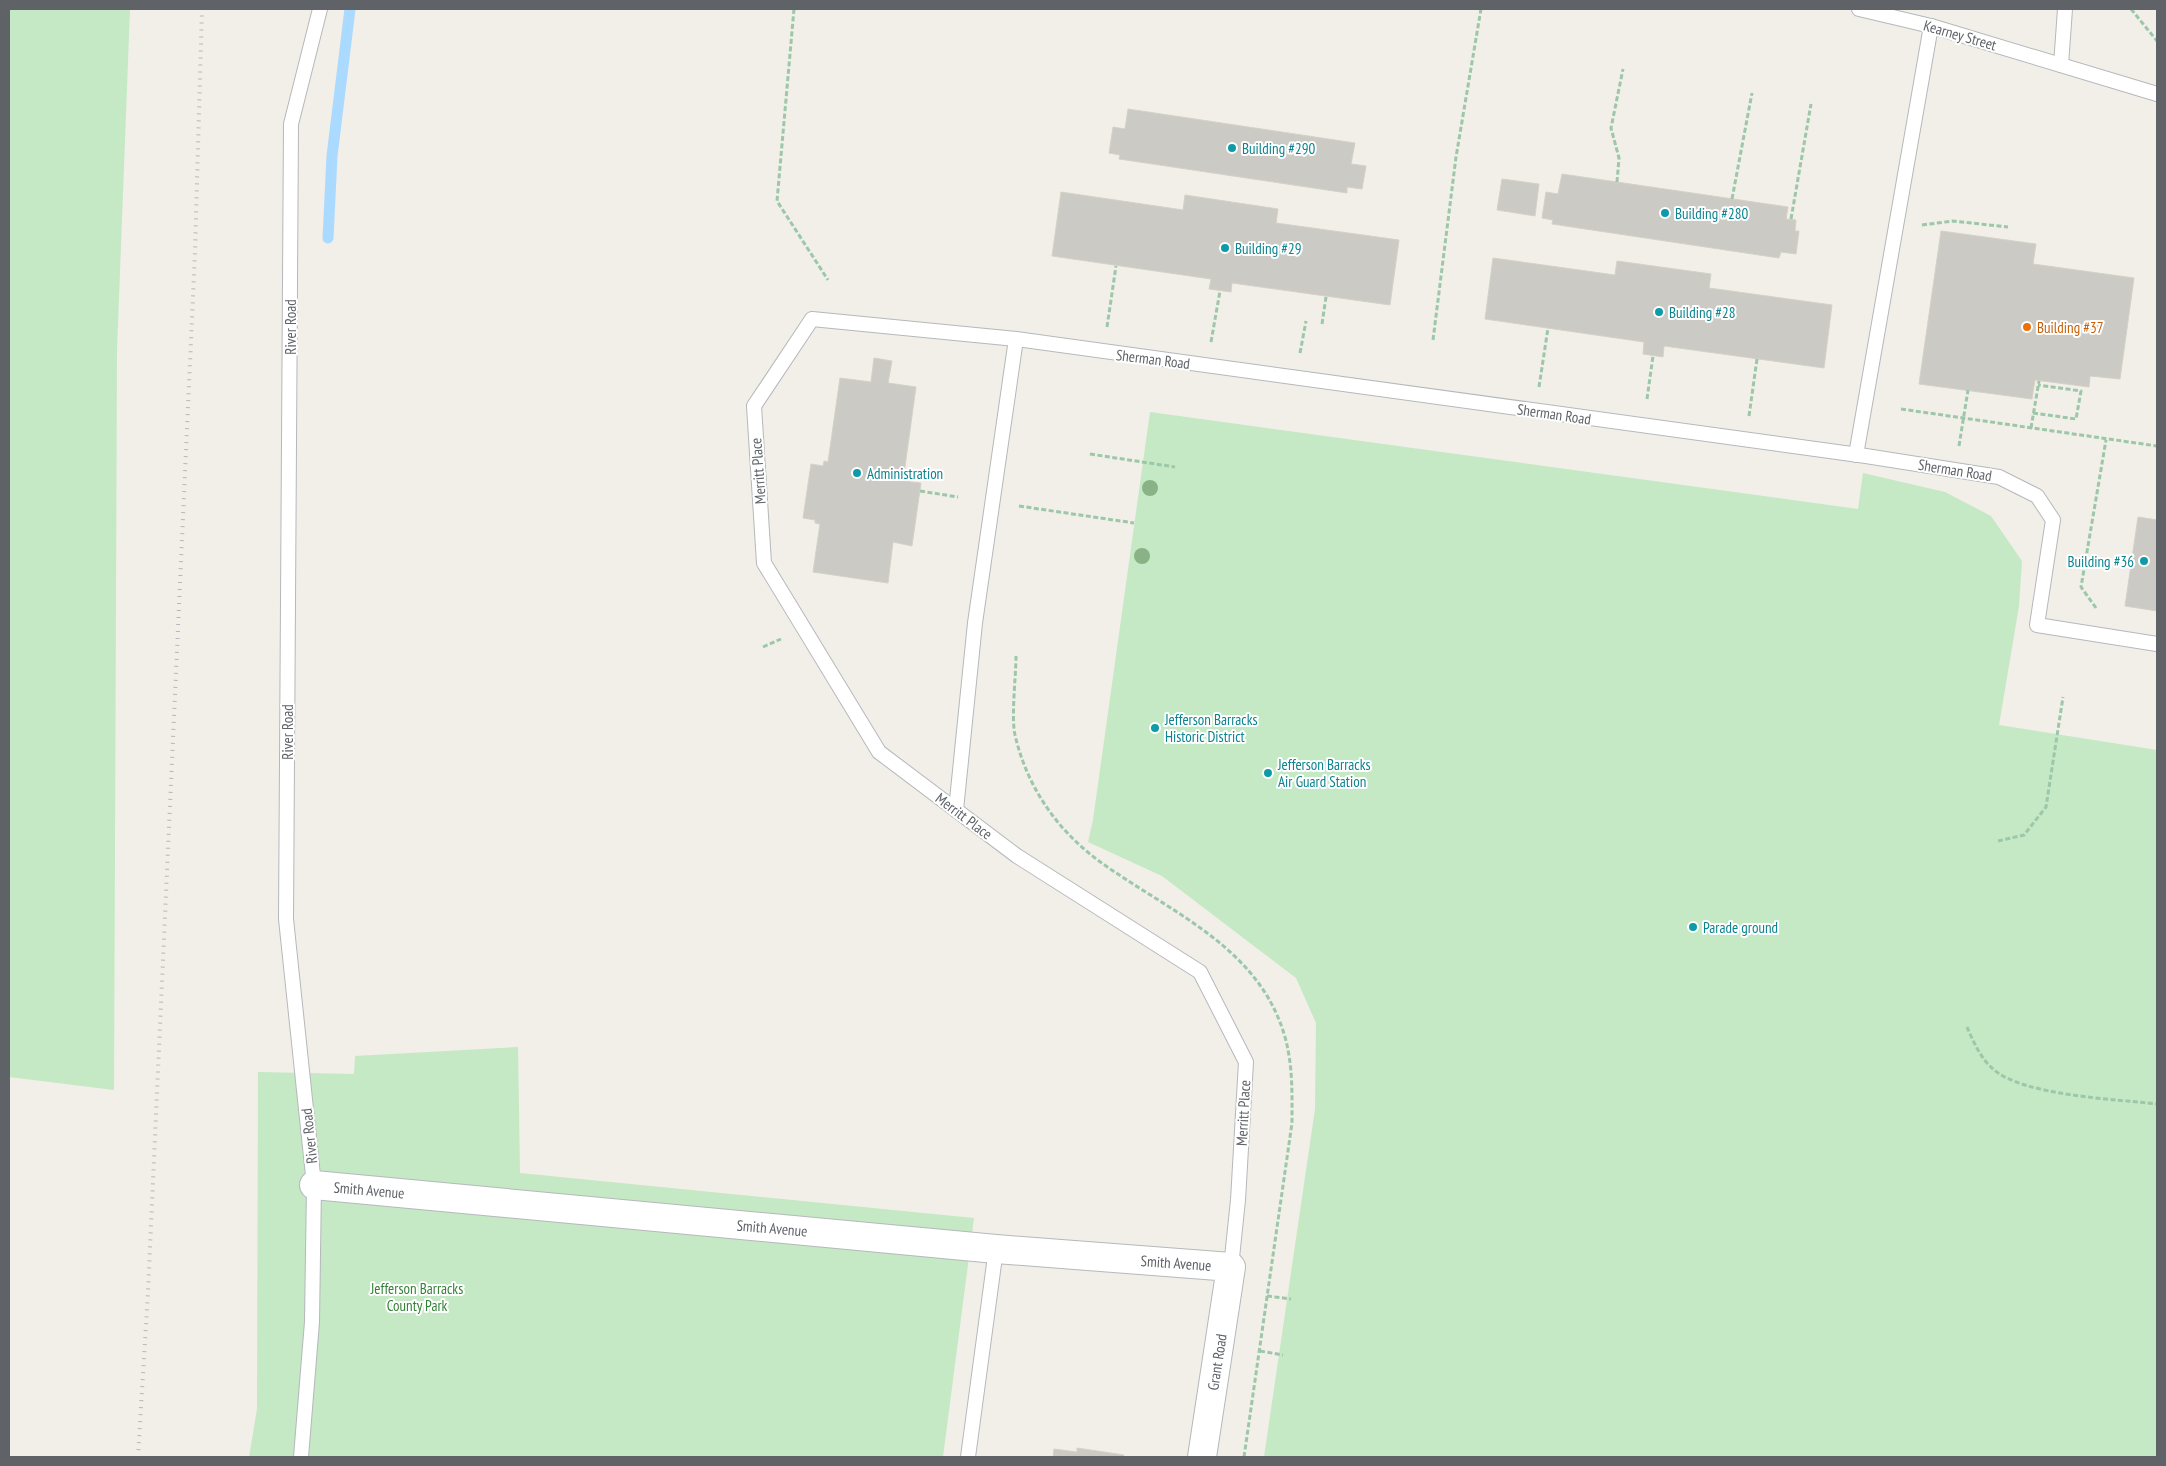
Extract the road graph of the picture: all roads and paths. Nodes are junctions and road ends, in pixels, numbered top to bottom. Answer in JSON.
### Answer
{"nodes":[{"id":1,"x":320,"y":9,"type":"edge"},
{"id":2,"x":794,"y":9,"type":"edge"},
{"id":3,"x":1482,"y":9,"type":"edge"},
{"id":4,"x":1859,"y":9,"type":"edge"},
{"id":5,"x":2065,"y":9,"type":"edge"},
{"id":6,"x":2131,"y":9,"type":"edge"},
{"id":7,"x":1931,"y":26,"type":"junction"},
{"id":8,"x":2157,"y":40,"type":"edge"},
{"id":9,"x":2061,"y":65,"type":"junction"},
{"id":10,"x":1623,"y":69,"type":"dead end"},
{"id":11,"x":1752,"y":93,"type":"dead end"},
{"id":12,"x":2157,"y":94,"type":"edge"},
{"id":13,"x":1811,"y":104,"type":"dead end"},
{"id":14,"x":1617,"y":182,"type":"dead end"},
{"id":15,"x":1732,"y":199,"type":"dead end"},
{"id":16,"x":1791,"y":219,"type":"dead end"},
{"id":17,"x":2008,"y":227,"type":"dead end"},
{"id":18,"x":1895,"y":230,"type":"junction"},
{"id":19,"x":1116,"y":266,"type":"dead end"},
{"id":20,"x":828,"y":280,"type":"dead end"},
{"id":21,"x":1220,"y":291,"type":"dead end"},
{"id":22,"x":1326,"y":296,"type":"dead end"},
{"id":23,"x":812,"y":319,"type":"joint"},
{"id":24,"x":1322,"y":324,"type":"dead end"},
{"id":25,"x":1548,"y":328,"type":"dead end"},
{"id":26,"x":1016,"y":339,"type":"junction"},
{"id":27,"x":1433,"y":340,"type":"dead end"},
{"id":28,"x":1102,"y":353,"type":"junction"},
{"id":29,"x":1653,"y":356,"type":"dead end"},
{"id":30,"x":1757,"y":359,"type":"dead end"},
{"id":31,"x":1208,"y":366,"type":"junction"},
{"id":32,"x":1650,"y":373,"type":"dead end"},
{"id":33,"x":1968,"y":390,"type":"dead end"},
{"id":34,"x":1901,"y":409,"type":"dead end"},
{"id":35,"x":1536,"y":411,"type":"junction"},
{"id":36,"x":2034,"y":413,"type":"junction"},
{"id":37,"x":1963,"y":418,"type":"junction"},
{"id":38,"x":2031,"y":428,"type":"junction"},
{"id":39,"x":1745,"y":440,"type":"junction"},
{"id":40,"x":2106,"y":440,"type":"junction"},
{"id":41,"x":2157,"y":446,"type":"edge"},
{"id":42,"x":1090,"y":454,"type":"dead end"},
{"id":43,"x":1856,"y":455,"type":"junction"},
{"id":44,"x":1175,"y":467,"type":"dead end"},
{"id":45,"x":1955,"y":470,"type":"junction"},
{"id":46,"x":920,"y":491,"type":"dead end"},
{"id":47,"x":958,"y":497,"type":"dead end"},
{"id":48,"x":1019,"y":506,"type":"dead end"},
{"id":49,"x":1134,"y":523,"type":"dead end"},
{"id":50,"x":2101,"y":614,"type":"dead end"},
{"id":51,"x":784,"y":637,"type":"dead end"},
{"id":52,"x":2157,"y":644,"type":"edge"},
{"id":53,"x":763,"y":647,"type":"dead end"},
{"id":54,"x":1016,"y":656,"type":"dead end"},
{"id":55,"x":2063,"y":697,"type":"dead end"},
{"id":56,"x":956,"y":810,"type":"junction"},
{"id":57,"x":1998,"y":842,"type":"dead end"},
{"id":58,"x":1967,"y":1027,"type":"dead end"},
{"id":59,"x":2157,"y":1104,"type":"edge"},
{"id":60,"x":314,"y":1185,"type":"junction"},
{"id":61,"x":996,"y":1249,"type":"junction"},
{"id":62,"x":1232,"y":1268,"type":"junction"},
{"id":63,"x":1267,"y":1296,"type":"junction"},
{"id":64,"x":1291,"y":1299,"type":"dead end"},
{"id":65,"x":1260,"y":1351,"type":"junction"},
{"id":66,"x":1283,"y":1355,"type":"dead end"},
{"id":67,"x":301,"y":1457,"type":"edge"},
{"id":68,"x":968,"y":1457,"type":"edge"},
{"id":69,"x":1202,"y":1457,"type":"edge"},
{"id":70,"x":1244,"y":1457,"type":"edge"}],
"edges":[{"from":1,"to":60,"type":"lane","name":"River Road"},
{"from":2,"to":20,"type":"path"},
{"from":3,"to":27,"type":"path"},
{"from":4,"to":7,"type":"lane","name":"Kearney Street"},
{"from":5,"to":9,"type":"lane"},
{"from":6,"to":8,"type":"path"},
{"from":7,"to":9,"type":"lane","name":"Kearney Street"},
{"from":7,"to":18,"type":"lane"},
{"from":9,"to":12,"type":"lane","name":"Kearney Street"},
{"from":10,"to":14,"type":"path"},
{"from":11,"to":15,"type":"path"},
{"from":13,"to":16,"type":"path"},
{"from":17,"to":18,"type":"path"},
{"from":18,"to":43,"type":"lane"},
{"from":19,"to":28,"type":"path"},
{"from":21,"to":31,"type":"path"},
{"from":22,"to":24,"type":"path"},
{"from":23,"to":26,"type":"lane","name":"Sherman Road"},
{"from":23,"to":56,"type":"lane","name":"Merritt Place"},
{"from":25,"to":35,"type":"path"},
{"from":26,"to":28,"type":"lane","name":"Sherman Road"},
{"from":26,"to":56,"type":"lane"},
{"from":28,"to":31,"type":"lane","name":"Sherman Road"},
{"from":29,"to":32,"type":"path"},
{"from":30,"to":39,"type":"path"},
{"from":31,"to":35,"type":"lane","name":"Sherman Road"},
{"from":33,"to":37,"type":"path"},
{"from":34,"to":37,"type":"path"},
{"from":35,"to":39,"type":"lane","name":"Sherman Road"},
{"from":36,"to":36,"type":"path"},
{"from":36,"to":38,"type":"path"},
{"from":37,"to":38,"type":"path"},
{"from":37,"to":45,"type":"path"},
{"from":38,"to":40,"type":"path"},
{"from":39,"to":43,"type":"lane","name":"Sherman Road"},
{"from":40,"to":41,"type":"path"},
{"from":40,"to":50,"type":"path"},
{"from":42,"to":44,"type":"path"},
{"from":43,"to":45,"type":"lane","name":"Sherman Road"},
{"from":45,"to":52,"type":"lane","name":"Sherman Road"},
{"from":46,"to":47,"type":"path"},
{"from":48,"to":49,"type":"path"},
{"from":51,"to":53,"type":"path"},
{"from":54,"to":63,"type":"path"},
{"from":55,"to":57,"type":"path"},
{"from":56,"to":62,"type":"lane","name":"Merritt Place"},
{"from":58,"to":59,"type":"path"},
{"from":60,"to":61,"type":"street","name":"Smith Avenue"},
{"from":60,"to":67,"type":"lane","name":"River Road"},
{"from":61,"to":62,"type":"street","name":"Smith Avenue"},
{"from":61,"to":68,"type":"lane"},
{"from":62,"to":69,"type":"street","name":"Grant Road"},
{"from":63,"to":64,"type":"path"},
{"from":63,"to":65,"type":"path"},
{"from":65,"to":66,"type":"path"},
{"from":65,"to":70,"type":"path"}]}
